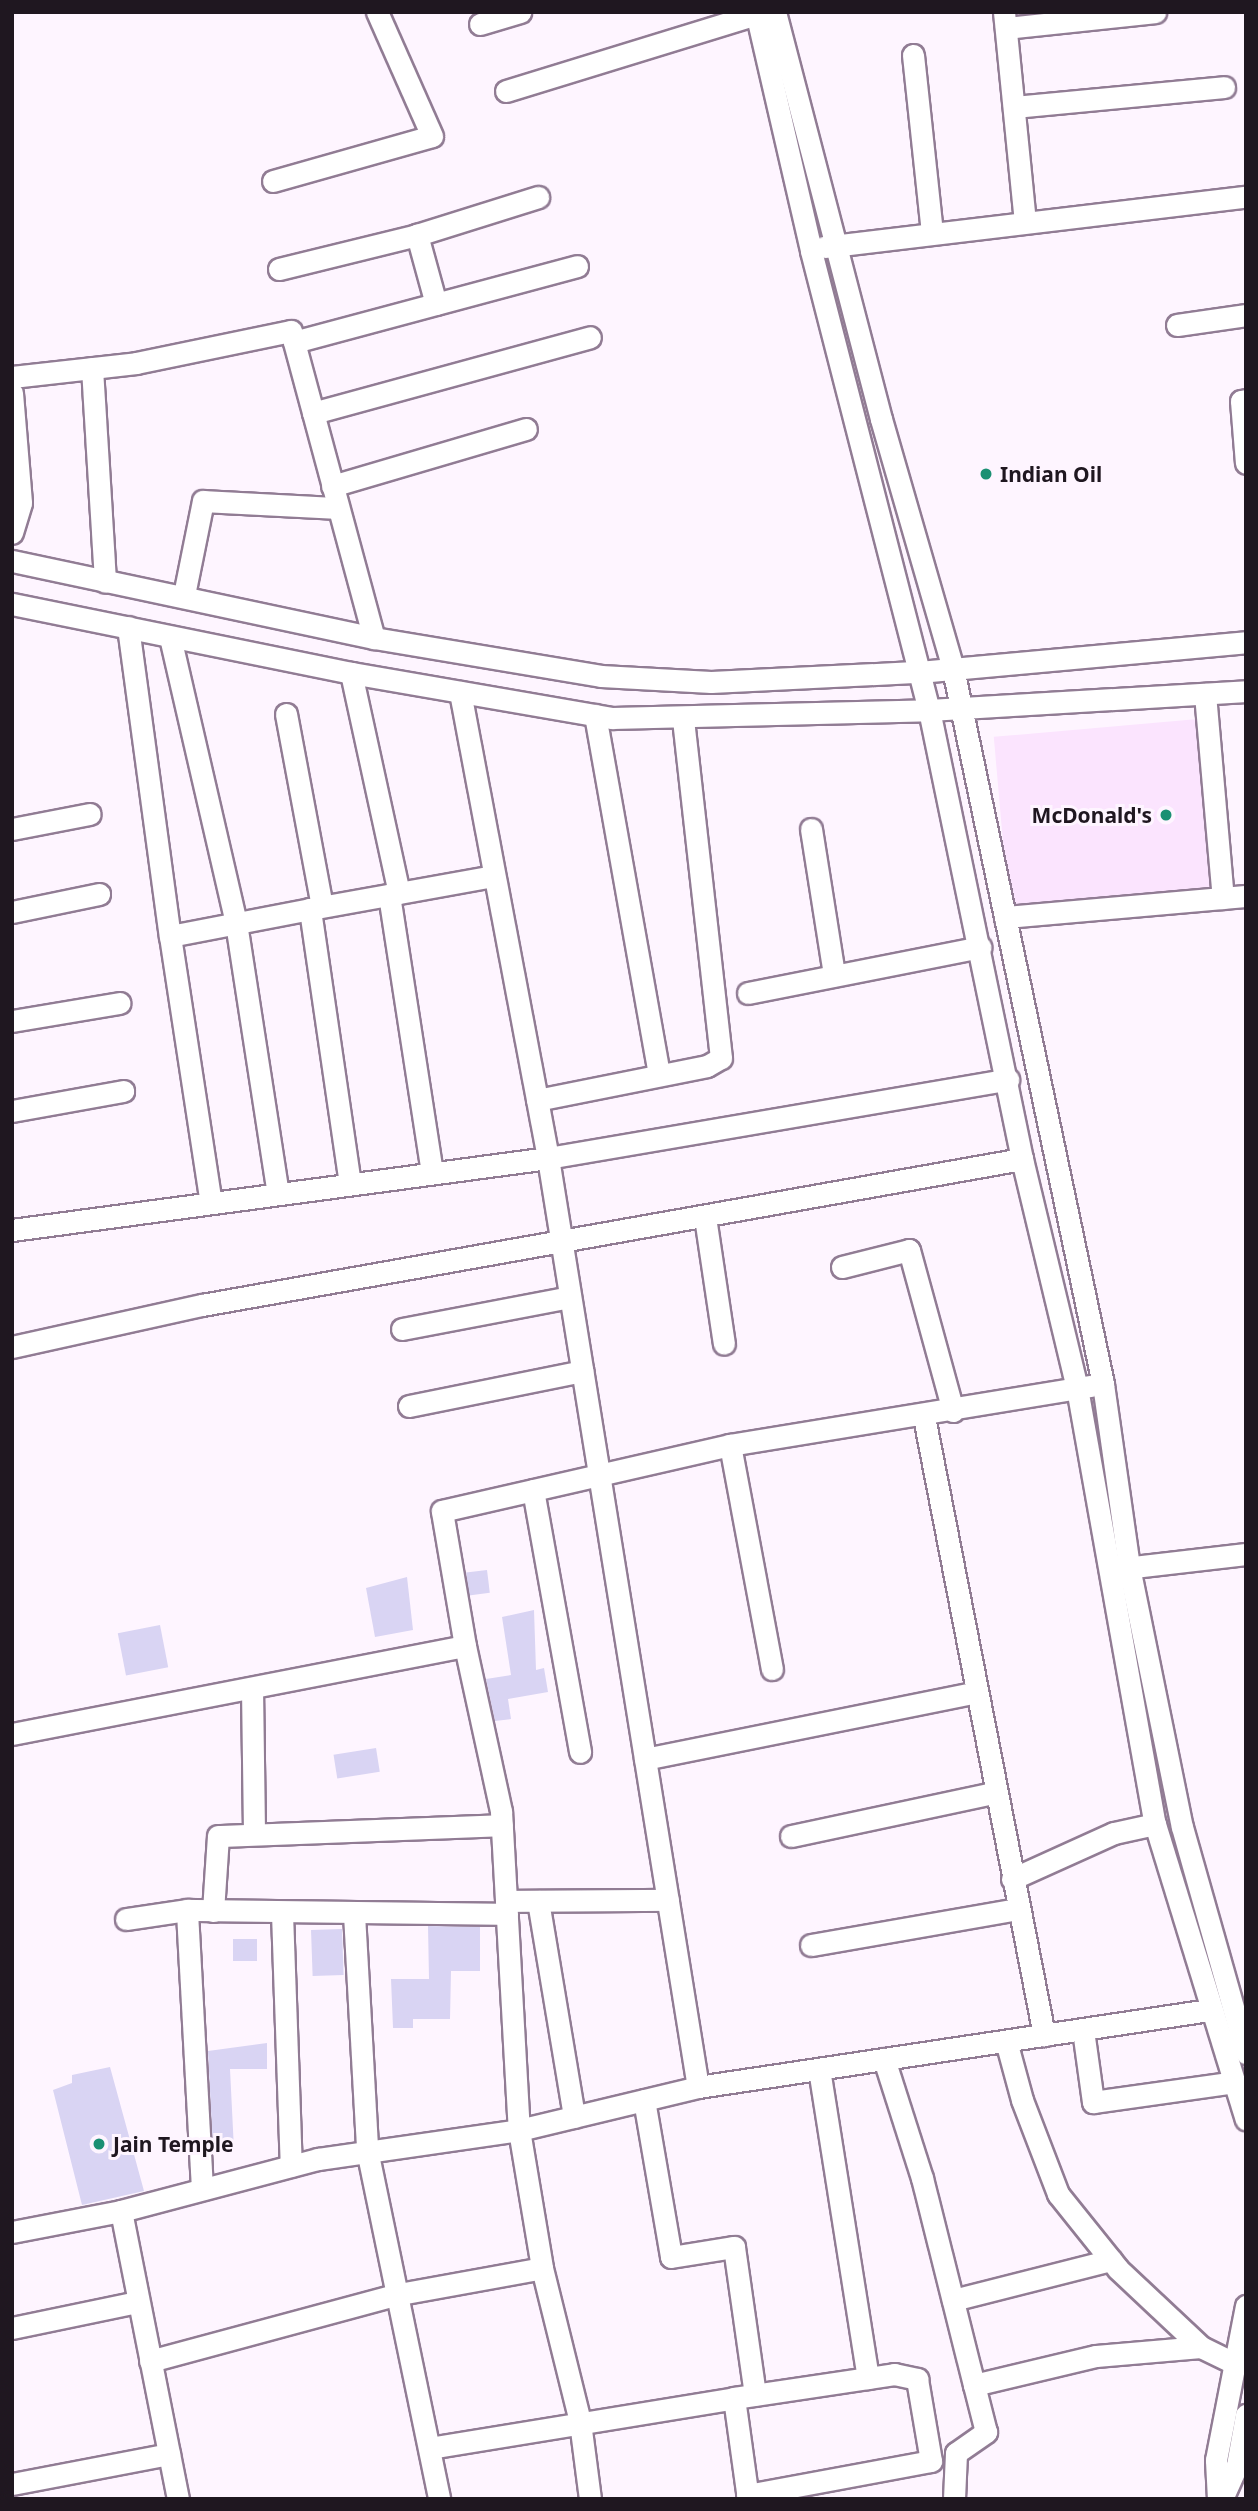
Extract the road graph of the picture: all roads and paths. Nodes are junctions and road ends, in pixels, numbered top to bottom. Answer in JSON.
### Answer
{"nodes":[{"id":1,"x":377,"y":12,"type":"edge"},
{"id":2,"x":520,"y":12,"type":"edge"},
{"id":3,"x":1156,"y":12,"type":"edge"},
{"id":4,"x":763,"y":13,"type":"edge"},
{"id":5,"x":1005,"y":20,"type":"edge"},
{"id":6,"x":480,"y":24,"type":"dead end"},
{"id":7,"x":914,"y":55,"type":"dead end"},
{"id":8,"x":1224,"y":87,"type":"dead end"},
{"id":9,"x":506,"y":91,"type":"dead end"},
{"id":10,"x":1014,"y":107,"type":"junction"},
{"id":11,"x":273,"y":181,"type":"dead end"},
{"id":12,"x":538,"y":197,"type":"dead end"},
{"id":13,"x":1246,"y":197,"type":"edge"},
{"id":14,"x":1024,"y":221,"type":"junction"},
{"id":15,"x":932,"y":232,"type":"junction"},
{"id":16,"x":417,"y":235,"type":"junction"},
{"id":17,"x":836,"y":243,"type":"junction"},
{"id":18,"x":811,"y":251,"type":"junction"},
{"id":19,"x":577,"y":266,"type":"dead end"},
{"id":20,"x":279,"y":269,"type":"dead end"},
{"id":21,"x":436,"y":304,"type":"junction"},
{"id":22,"x":1246,"y":315,"type":"edge"},
{"id":23,"x":1177,"y":325,"type":"dead end"},
{"id":24,"x":590,"y":337,"type":"dead end"},
{"id":25,"x":294,"y":342,"type":"junction"},
{"id":26,"x":92,"y":368,"type":"junction"},
{"id":27,"x":12,"y":377,"type":"edge"},
{"id":28,"x":12,"y":393,"type":"edge"},
{"id":29,"x":1246,"y":400,"type":"edge"},
{"id":30,"x":313,"y":413,"type":"junction"},
{"id":31,"x":526,"y":429,"type":"dead end"},
{"id":32,"x":1246,"y":463,"type":"edge"},
{"id":33,"x":332,"y":486,"type":"junction"},
{"id":34,"x":338,"y":508,"type":"junction"},
{"id":35,"x":12,"y":533,"type":"edge"},
{"id":36,"x":12,"y":561,"type":"edge"},
{"id":37,"x":105,"y":582,"type":"junction"},
{"id":38,"x":184,"y":595,"type":"junction"},
{"id":39,"x":12,"y":604,"type":"edge"},
{"id":40,"x":128,"y":627,"type":"junction"},
{"id":41,"x":170,"y":637,"type":"junction"},
{"id":42,"x":374,"y":638,"type":"junction"},
{"id":43,"x":1246,"y":642,"type":"edge"},
{"id":44,"x":953,"y":669,"type":"junction"},
{"id":45,"x":919,"y":671,"type":"junction"},
{"id":46,"x":351,"y":673,"type":"junction"},
{"id":47,"x":1246,"y":691,"type":"edge"},
{"id":48,"x":460,"y":692,"type":"junction"},
{"id":49,"x":1205,"y":694,"type":"junction"},
{"id":50,"x":961,"y":708,"type":"junction"},
{"id":51,"x":929,"y":710,"type":"junction"},
{"id":52,"x":286,"y":714,"type":"dead end"},
{"id":53,"x":595,"y":715,"type":"junction"},
{"id":54,"x":682,"y":717,"type":"junction"},
{"id":55,"x":90,"y":814,"type":"dead end"},
{"id":56,"x":12,"y":829,"type":"edge"},
{"id":57,"x":811,"y":829,"type":"dead end"},
{"id":58,"x":494,"y":876,"type":"junction"},
{"id":59,"x":99,"y":894,"type":"dead end"},
{"id":60,"x":394,"y":894,"type":"junction"},
{"id":61,"x":1246,"y":896,"type":"edge"},
{"id":62,"x":1223,"y":898,"type":"junction"},
{"id":63,"x":316,"y":908,"type":"junction"},
{"id":64,"x":12,"y":912,"type":"edge"},
{"id":65,"x":1005,"y":917,"type":"junction"},
{"id":66,"x":236,"y":923,"type":"junction"},
{"id":67,"x":170,"y":936,"type":"junction"},
{"id":68,"x":981,"y":947,"type":"junction"},
{"id":69,"x":834,"y":975,"type":"junction"},
{"id":70,"x":748,"y":992,"type":"dead end"},
{"id":71,"x":119,"y":1003,"type":"dead end"},
{"id":72,"x":12,"y":1021,"type":"edge"},
{"id":73,"x":659,"y":1073,"type":"junction"},
{"id":74,"x":1007,"y":1079,"type":"junction"},
{"id":75,"x":123,"y":1091,"type":"dead end"},
{"id":76,"x":537,"y":1100,"type":"junction"},
{"id":77,"x":12,"y":1111,"type":"edge"},
{"id":78,"x":548,"y":1158,"type":"junction"},
{"id":79,"x":1022,"y":1159,"type":"junction"},
{"id":80,"x":432,"y":1173,"type":"junction"},
{"id":81,"x":350,"y":1184,"type":"junction"},
{"id":82,"x":278,"y":1194,"type":"junction"},
{"id":83,"x":211,"y":1203,"type":"junction"},
{"id":84,"x":705,"y":1217,"type":"junction"},
{"id":85,"x":12,"y":1230,"type":"edge"},
{"id":86,"x":562,"y":1242,"type":"junction"},
{"id":87,"x":842,"y":1268,"type":"dead end"},
{"id":88,"x":570,"y":1297,"type":"junction"},
{"id":89,"x":402,"y":1329,"type":"dead end"},
{"id":90,"x":724,"y":1344,"type":"dead end"},
{"id":91,"x":12,"y":1347,"type":"edge"},
{"id":92,"x":582,"y":1371,"type":"junction"},
{"id":93,"x":1103,"y":1384,"type":"junction"},
{"id":94,"x":1077,"y":1388,"type":"junction"},
{"id":95,"x":409,"y":1406,"type":"dead end"},
{"id":96,"x":953,"y":1411,"type":"junction"},
{"id":97,"x":923,"y":1417,"type":"junction"},
{"id":98,"x":730,"y":1445,"type":"junction"},
{"id":99,"x":598,"y":1475,"type":"junction"},
{"id":100,"x":533,"y":1490,"type":"junction"},
{"id":101,"x":1246,"y":1554,"type":"edge"},
{"id":102,"x":1129,"y":1567,"type":"junction"},
{"id":103,"x":1106,"y":1570,"type":"junction"},
{"id":104,"x":465,"y":1646,"type":"junction"},
{"id":105,"x":772,"y":1669,"type":"dead end"},
{"id":106,"x":252,"y":1688,"type":"junction"},
{"id":107,"x":973,"y":1693,"type":"junction"},
{"id":108,"x":12,"y":1734,"type":"edge"},
{"id":109,"x":580,"y":1752,"type":"dead end"},
{"id":110,"x":645,"y":1759,"type":"junction"},
{"id":111,"x":994,"y":1793,"type":"junction"},
{"id":112,"x":1155,"y":1824,"type":"junction"},
{"id":113,"x":502,"y":1825,"type":"junction"},
{"id":114,"x":254,"y":1835,"type":"junction"},
{"id":115,"x":790,"y":1836,"type":"dead end"},
{"id":116,"x":1012,"y":1878,"type":"junction"},
{"id":117,"x":668,"y":1900,"type":"junction"},
{"id":118,"x":538,"y":1901,"type":"junction"},
{"id":119,"x":507,"y":1907,"type":"junction"},
{"id":120,"x":1018,"y":1909,"type":"junction"},
{"id":121,"x":187,"y":1910,"type":"junction"},
{"id":122,"x":213,"y":1911,"type":"junction"},
{"id":123,"x":282,"y":1913,"type":"junction"},
{"id":124,"x":354,"y":1914,"type":"junction"},
{"id":125,"x":127,"y":1919,"type":"dead end"},
{"id":126,"x":811,"y":1945,"type":"dead end"},
{"id":127,"x":1236,"y":1988,"type":"edge"},
{"id":128,"x":1207,"y":2001,"type":"junction"},
{"id":129,"x":1083,"y":2030,"type":"junction"},
{"id":130,"x":1044,"y":2035,"type":"junction"},
{"id":131,"x":1006,"y":2041,"type":"junction"},
{"id":132,"x":1246,"y":2053,"type":"edge"},
{"id":133,"x":884,"y":2059,"type":"junction"},
{"id":134,"x":818,"y":2069,"type":"junction"},
{"id":135,"x":1235,"y":2082,"type":"junction"},
{"id":136,"x":698,"y":2087,"type":"junction"},
{"id":137,"x":644,"y":2100,"type":"junction"},
{"id":138,"x":574,"y":2117,"type":"junction"},
{"id":139,"x":1246,"y":2119,"type":"edge"},
{"id":140,"x":519,"y":2130,"type":"junction"},
{"id":141,"x":367,"y":2150,"type":"junction"},
{"id":142,"x":291,"y":2166,"type":"junction"},
{"id":143,"x":202,"y":2189,"type":"junction"},
{"id":144,"x":121,"y":2211,"type":"junction"},
{"id":145,"x":12,"y":2232,"type":"edge"},
{"id":146,"x":1111,"y":2260,"type":"junction"},
{"id":147,"x":542,"y":2268,"type":"junction"},
{"id":148,"x":394,"y":2295,"type":"junction"},
{"id":149,"x":953,"y":2300,"type":"junction"},
{"id":150,"x":138,"y":2302,"type":"junction"},
{"id":151,"x":1246,"y":2306,"type":"edge"},
{"id":152,"x":12,"y":2328,"type":"edge"},
{"id":153,"x":1201,"y":2347,"type":"junction"},
{"id":154,"x":150,"y":2361,"type":"junction"},
{"id":155,"x":1236,"y":2364,"type":"junction"},
{"id":156,"x":868,"y":2378,"type":"junction"},
{"id":157,"x":974,"y":2385,"type":"junction"},
{"id":158,"x":745,"y":2397,"type":"junction"},
{"id":159,"x":1246,"y":2415,"type":"edge"},
{"id":160,"x":580,"y":2422,"type":"junction"},
{"id":161,"x":430,"y":2448,"type":"junction"},
{"id":162,"x":169,"y":2454,"type":"junction"},
{"id":163,"x":12,"y":2484,"type":"edge"},
{"id":164,"x":747,"y":2497,"type":"edge"},
{"id":165,"x":178,"y":2499,"type":"edge"},
{"id":166,"x":439,"y":2499,"type":"edge"},
{"id":167,"x":590,"y":2499,"type":"edge"},
{"id":168,"x":954,"y":2499,"type":"edge"},
{"id":169,"x":1220,"y":2499,"type":"edge"}],
"edges":[{"from":1,"to":11,"type":"street"},
{"from":2,"to":6,"type":"street"},
{"from":3,"to":5,"type":"street"},
{"from":4,"to":9,"type":"street"},
{"from":4,"to":17,"type":"street"},
{"from":4,"to":18,"type":"street"},
{"from":5,"to":10,"type":"street"},
{"from":7,"to":15,"type":"street"},
{"from":8,"to":10,"type":"street"},
{"from":10,"to":14,"type":"street"},
{"from":12,"to":16,"type":"street"},
{"from":13,"to":14,"type":"street"},
{"from":14,"to":15,"type":"street"},
{"from":15,"to":17,"type":"street"},
{"from":16,"to":20,"type":"street"},
{"from":16,"to":21,"type":"street"},
{"from":17,"to":18,"type":"street"},
{"from":17,"to":44,"type":"street"},
{"from":18,"to":45,"type":"street"},
{"from":19,"to":21,"type":"street"},
{"from":21,"to":25,"type":"street"},
{"from":22,"to":23,"type":"street"},
{"from":24,"to":30,"type":"street"},
{"from":25,"to":26,"type":"street"},
{"from":25,"to":30,"type":"street"},
{"from":26,"to":27,"type":"street"},
{"from":26,"to":37,"type":"street"},
{"from":28,"to":35,"type":"street"},
{"from":29,"to":32,"type":"street"},
{"from":30,"to":33,"type":"street"},
{"from":31,"to":33,"type":"street"},
{"from":33,"to":34,"type":"street"},
{"from":34,"to":38,"type":"street"},
{"from":34,"to":42,"type":"street"},
{"from":36,"to":37,"type":"street"},
{"from":37,"to":38,"type":"street"},
{"from":38,"to":42,"type":"street"},
{"from":39,"to":40,"type":"street"},
{"from":40,"to":41,"type":"street"},
{"from":40,"to":67,"type":"street"},
{"from":41,"to":46,"type":"street"},
{"from":41,"to":66,"type":"street"},
{"from":42,"to":45,"type":"street"},
{"from":43,"to":44,"type":"street"},
{"from":44,"to":45,"type":"street"},
{"from":44,"to":50,"type":"street"},
{"from":45,"to":51,"type":"street"},
{"from":46,"to":48,"type":"street"},
{"from":46,"to":60,"type":"street"},
{"from":47,"to":49,"type":"street"},
{"from":48,"to":53,"type":"street"},
{"from":48,"to":58,"type":"street"},
{"from":49,"to":50,"type":"street"},
{"from":49,"to":62,"type":"street"},
{"from":50,"to":51,"type":"street"},
{"from":50,"to":65,"type":"street"},
{"from":51,"to":54,"type":"street"},
{"from":51,"to":68,"type":"street"},
{"from":52,"to":63,"type":"street"},
{"from":53,"to":54,"type":"street"},
{"from":53,"to":73,"type":"street"},
{"from":54,"to":73,"type":"street"},
{"from":55,"to":56,"type":"street"},
{"from":57,"to":69,"type":"street"},
{"from":58,"to":60,"type":"street"},
{"from":58,"to":76,"type":"street"},
{"from":59,"to":64,"type":"street"},
{"from":60,"to":63,"type":"street"},
{"from":60,"to":80,"type":"street"},
{"from":61,"to":62,"type":"street"},
{"from":62,"to":65,"type":"street"},
{"from":63,"to":66,"type":"street"},
{"from":63,"to":81,"type":"street"},
{"from":65,"to":93,"type":"street"},
{"from":66,"to":67,"type":"street"},
{"from":66,"to":82,"type":"street"},
{"from":67,"to":83,"type":"street"},
{"from":68,"to":69,"type":"street"},
{"from":68,"to":74,"type":"street"},
{"from":69,"to":70,"type":"street"},
{"from":71,"to":72,"type":"street"},
{"from":73,"to":76,"type":"street"},
{"from":74,"to":78,"type":"street"},
{"from":74,"to":79,"type":"street"},
{"from":75,"to":77,"type":"street"},
{"from":76,"to":78,"type":"street"},
{"from":78,"to":80,"type":"street"},
{"from":78,"to":86,"type":"street"},
{"from":79,"to":84,"type":"street"},
{"from":79,"to":94,"type":"street"},
{"from":80,"to":81,"type":"street"},
{"from":81,"to":82,"type":"street"},
{"from":82,"to":83,"type":"street"},
{"from":83,"to":85,"type":"street"},
{"from":84,"to":86,"type":"street"},
{"from":84,"to":90,"type":"street"},
{"from":86,"to":88,"type":"street"},
{"from":86,"to":91,"type":"street"},
{"from":87,"to":96,"type":"street"},
{"from":88,"to":89,"type":"street"},
{"from":88,"to":92,"type":"street"},
{"from":92,"to":95,"type":"street"},
{"from":92,"to":99,"type":"street"},
{"from":93,"to":94,"type":"street"},
{"from":93,"to":102,"type":"street"},
{"from":94,"to":96,"type":"street"},
{"from":94,"to":103,"type":"street"},
{"from":96,"to":97,"type":"street"},
{"from":97,"to":98,"type":"street"},
{"from":97,"to":107,"type":"street"},
{"from":98,"to":99,"type":"street"},
{"from":98,"to":105,"type":"street"},
{"from":99,"to":100,"type":"street"},
{"from":99,"to":110,"type":"street"},
{"from":100,"to":104,"type":"street"},
{"from":100,"to":109,"type":"street"},
{"from":101,"to":102,"type":"street"},
{"from":102,"to":103,"type":"street"},
{"from":102,"to":127,"type":"street"},
{"from":103,"to":112,"type":"street"},
{"from":104,"to":106,"type":"street"},
{"from":104,"to":113,"type":"street"},
{"from":106,"to":108,"type":"street"},
{"from":106,"to":114,"type":"street"},
{"from":107,"to":110,"type":"street"},
{"from":107,"to":111,"type":"street"},
{"from":110,"to":117,"type":"street"},
{"from":111,"to":115,"type":"street"},
{"from":111,"to":116,"type":"street"},
{"from":112,"to":116,"type":"street"},
{"from":112,"to":128,"type":"street"},
{"from":113,"to":114,"type":"street"},
{"from":113,"to":119,"type":"street"},
{"from":114,"to":122,"type":"street"},
{"from":116,"to":120,"type":"street"},
{"from":117,"to":118,"type":"street"},
{"from":117,"to":136,"type":"street"},
{"from":118,"to":119,"type":"street"},
{"from":118,"to":138,"type":"street"},
{"from":119,"to":124,"type":"street"},
{"from":119,"to":140,"type":"street"},
{"from":120,"to":126,"type":"street"},
{"from":120,"to":130,"type":"street"},
{"from":121,"to":122,"type":"street"},
{"from":121,"to":125,"type":"street"},
{"from":121,"to":143,"type":"street"},
{"from":122,"to":123,"type":"street"},
{"from":123,"to":124,"type":"street"},
{"from":123,"to":142,"type":"street"},
{"from":124,"to":141,"type":"street"},
{"from":127,"to":128,"type":"street"},
{"from":127,"to":132,"type":"street"},
{"from":128,"to":129,"type":"street"},
{"from":128,"to":135,"type":"street"},
{"from":129,"to":130,"type":"street"},
{"from":129,"to":135,"type":"street"},
{"from":130,"to":131,"type":"street"},
{"from":131,"to":133,"type":"street"},
{"from":131,"to":146,"type":"street"},
{"from":133,"to":134,"type":"street"},
{"from":133,"to":149,"type":"street"},
{"from":134,"to":136,"type":"street"},
{"from":134,"to":156,"type":"street"},
{"from":135,"to":139,"type":"street"},
{"from":136,"to":137,"type":"street"},
{"from":137,"to":138,"type":"street"},
{"from":137,"to":158,"type":"street"},
{"from":138,"to":140,"type":"street"},
{"from":140,"to":141,"type":"street"},
{"from":140,"to":147,"type":"street"},
{"from":141,"to":142,"type":"street"},
{"from":141,"to":148,"type":"street"},
{"from":142,"to":143,"type":"street"},
{"from":143,"to":144,"type":"street"},
{"from":144,"to":145,"type":"street"},
{"from":144,"to":150,"type":"street"},
{"from":146,"to":149,"type":"street"},
{"from":146,"to":153,"type":"street"},
{"from":147,"to":148,"type":"street"},
{"from":147,"to":160,"type":"street"},
{"from":148,"to":154,"type":"street"},
{"from":148,"to":161,"type":"street"},
{"from":149,"to":157,"type":"street"},
{"from":150,"to":152,"type":"street"},
{"from":150,"to":154,"type":"street"},
{"from":151,"to":155,"type":"street"},
{"from":153,"to":155,"type":"street"},
{"from":153,"to":157,"type":"street"},
{"from":154,"to":162,"type":"street"},
{"from":155,"to":169,"type":"street"},
{"from":156,"to":158,"type":"street"},
{"from":156,"to":164,"type":"street"},
{"from":157,"to":168,"type":"street"},
{"from":158,"to":160,"type":"street"},
{"from":158,"to":164,"type":"street"},
{"from":159,"to":169,"type":"street"},
{"from":160,"to":161,"type":"street"},
{"from":160,"to":167,"type":"street"},
{"from":161,"to":166,"type":"street"},
{"from":162,"to":163,"type":"street"},
{"from":162,"to":165,"type":"street"}]}
